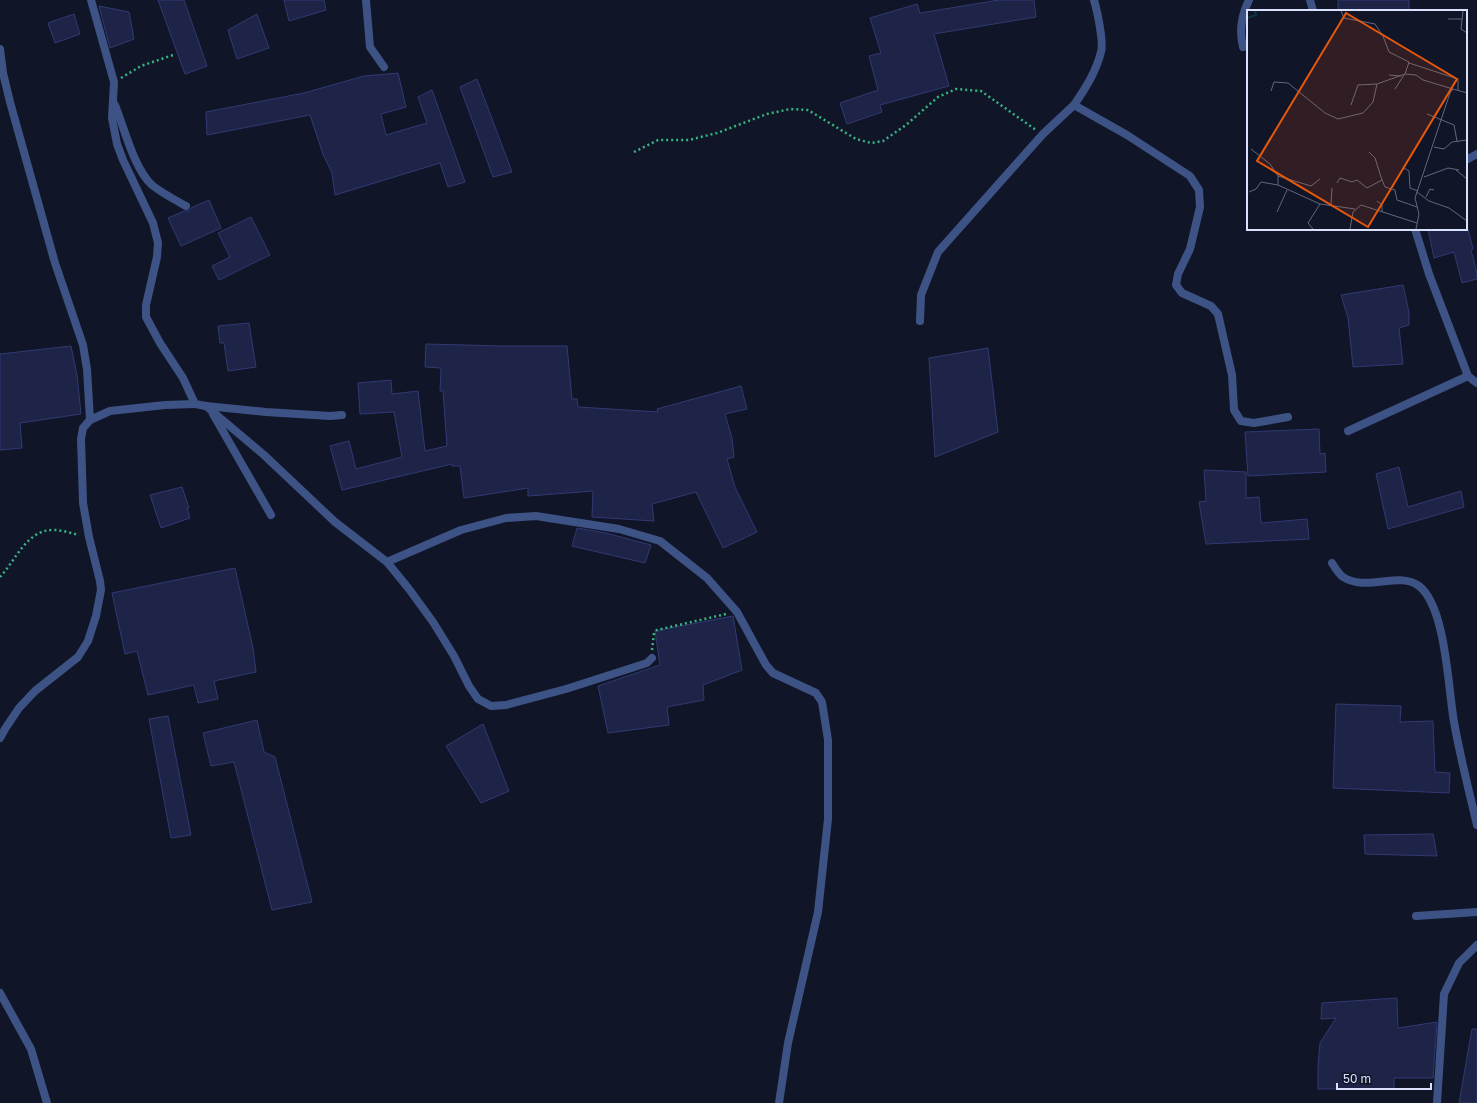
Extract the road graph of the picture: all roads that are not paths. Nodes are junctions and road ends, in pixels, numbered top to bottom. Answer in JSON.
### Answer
{"nodes":[{"id":1,"x":91,"y":0,"type":"edge"},
{"id":2,"x":366,"y":0,"type":"edge"},
{"id":3,"x":1094,"y":0,"type":"edge"},
{"id":4,"x":1250,"y":0,"type":"edge"},
{"id":5,"x":1310,"y":0,"type":"edge"},
{"id":6,"x":1313,"y":10,"type":"edge"},
{"id":7,"x":1243,"y":47,"type":"dead end"},
{"id":8,"x":0,"y":49,"type":"edge"},
{"id":9,"x":384,"y":67,"type":"dead end"},
{"id":10,"x":114,"y":102,"type":"junction"},
{"id":11,"x":1074,"y":105,"type":"junction"},
{"id":12,"x":1477,"y":154,"type":"edge"},
{"id":13,"x":1467,"y":159,"type":"edge"},
{"id":14,"x":186,"y":206,"type":"dead end"},
{"id":15,"x":1415,"y":230,"type":"edge"},
{"id":16,"x":920,"y":321,"type":"dead end"},
{"id":17,"x":1468,"y":376,"type":"junction"},
{"id":18,"x":1477,"y":383,"type":"edge"},
{"id":19,"x":195,"y":404,"type":"junction"},
{"id":20,"x":208,"y":407,"type":"junction"},
{"id":21,"x":342,"y":415,"type":"dead end"},
{"id":22,"x":1288,"y":417,"type":"dead end"},
{"id":23,"x":90,"y":420,"type":"junction"},
{"id":24,"x":1348,"y":431,"type":"dead end"},
{"id":25,"x":272,"y":515,"type":"dead end"},
{"id":26,"x":387,"y":562,"type":"junction"},
{"id":27,"x":1332,"y":563,"type":"dead end"},
{"id":28,"x":652,"y":658,"type":"road end"},
{"id":29,"x":2,"y":729,"type":"edge"},
{"id":30,"x":0,"y":738,"type":"edge"},
{"id":31,"x":1477,"y":825,"type":"edge"},
{"id":32,"x":1477,"y":912,"type":"edge"},
{"id":33,"x":1416,"y":916,"type":"dead end"},
{"id":34,"x":1477,"y":945,"type":"edge"},
{"id":35,"x":0,"y":993,"type":"edge"},
{"id":36,"x":47,"y":1103,"type":"edge"},
{"id":37,"x":779,"y":1103,"type":"edge"},
{"id":38,"x":1437,"y":1103,"type":"edge"}],
"edges":[{"from":1,"to":10,"type":"street"},
{"from":2,"to":9,"type":"street"},
{"from":3,"to":11,"type":"street"},
{"from":4,"to":7,"type":"street"},
{"from":5,"to":6,"type":"street"},
{"from":8,"to":23,"type":"street"},
{"from":10,"to":14,"type":"street"},
{"from":10,"to":19,"type":"street"},
{"from":11,"to":16,"type":"street"},
{"from":11,"to":22,"type":"street"},
{"from":12,"to":13,"type":"street"},
{"from":15,"to":17,"type":"street"},
{"from":17,"to":18,"type":"street"},
{"from":17,"to":24,"type":"street"},
{"from":19,"to":20,"type":"street"},
{"from":19,"to":23,"type":"street"},
{"from":20,"to":21,"type":"street"},
{"from":20,"to":25,"type":"street"},
{"from":20,"to":26,"type":"street"},
{"from":23,"to":29,"type":"street"},
{"from":26,"to":28,"type":"street"},
{"from":26,"to":37,"type":"street"},
{"from":27,"to":31,"type":"street"},
{"from":29,"to":30,"type":"street"},
{"from":32,"to":33,"type":"street"},
{"from":34,"to":38,"type":"street"},
{"from":35,"to":36,"type":"street"}]}
